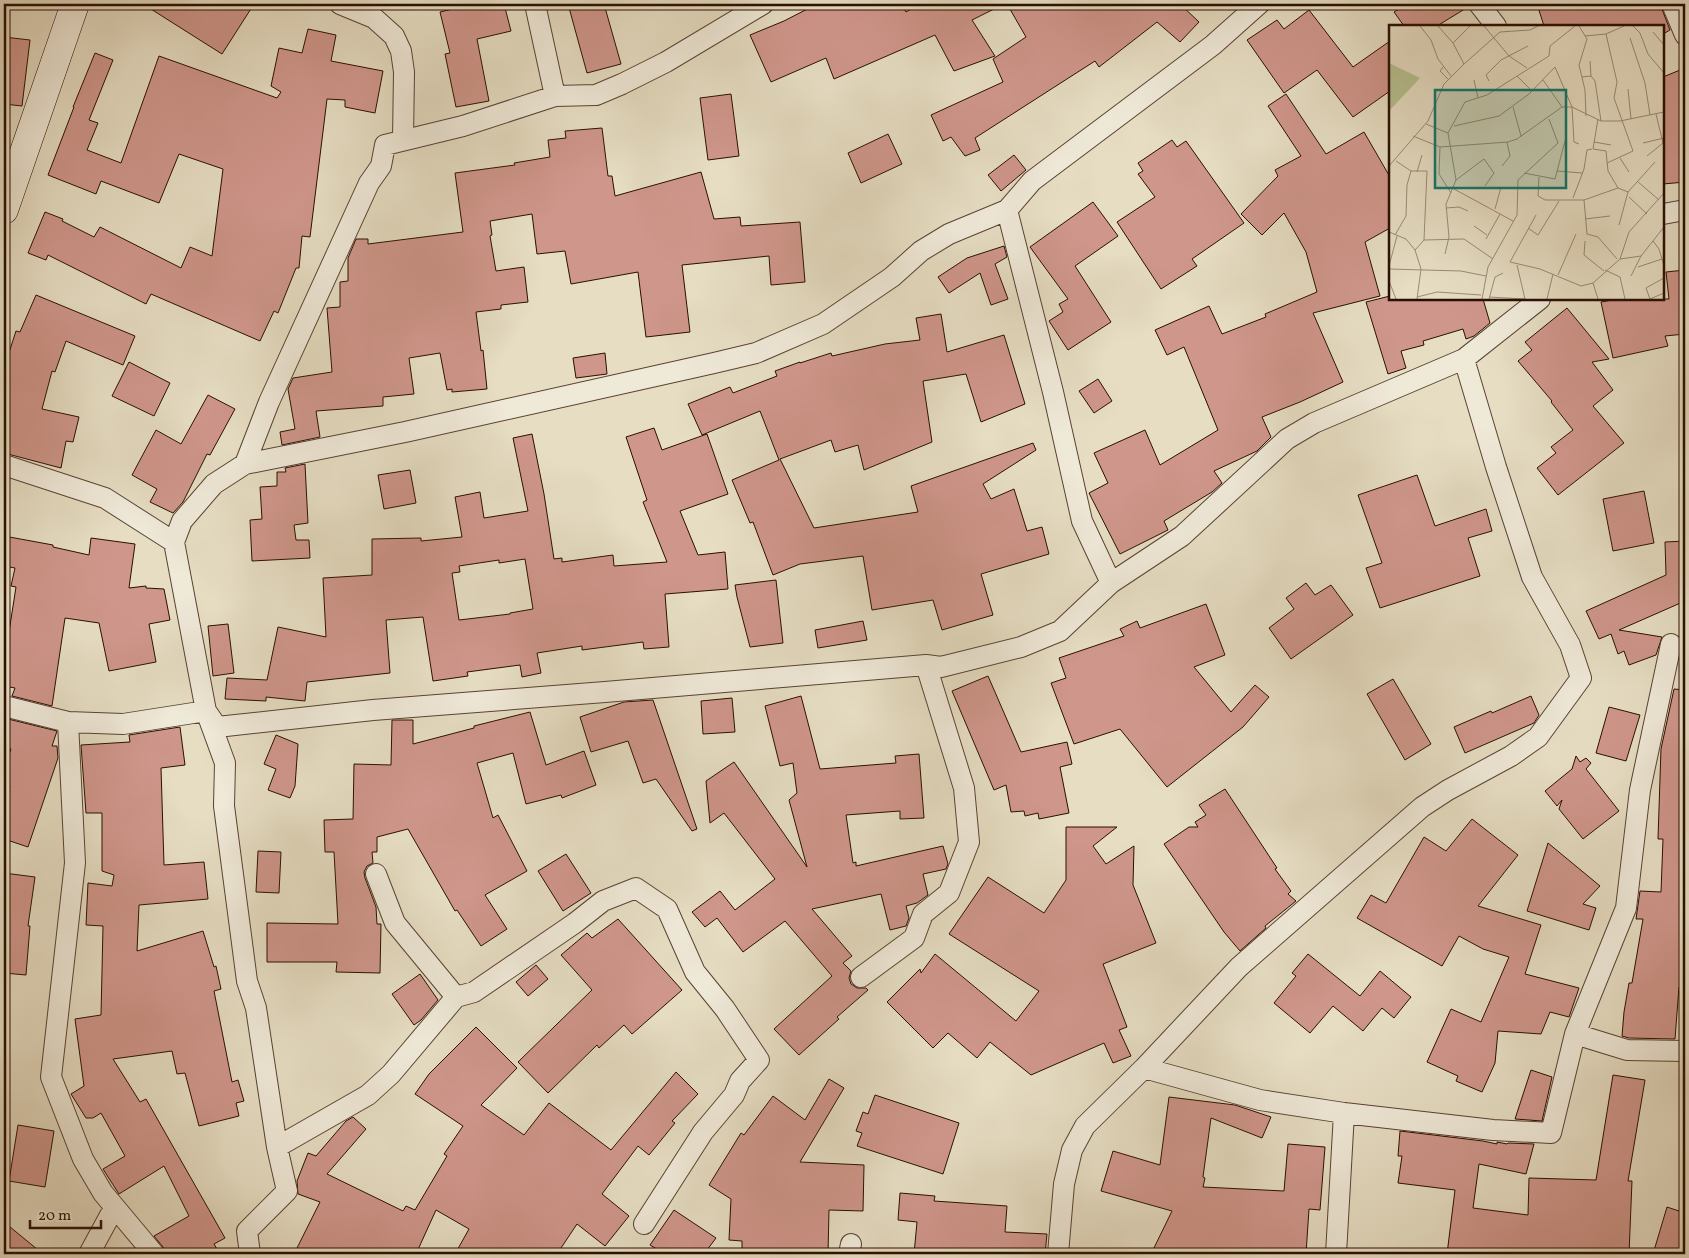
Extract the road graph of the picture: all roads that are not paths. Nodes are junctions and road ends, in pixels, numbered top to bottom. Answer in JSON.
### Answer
{"nodes":[{"id":1,"x":75,"y":4,"type":"edge"},
{"id":2,"x":340,"y":4,"type":"edge"},
{"id":3,"x":535,"y":4,"type":"edge"},
{"id":4,"x":763,"y":4,"type":"edge"},
{"id":5,"x":1479,"y":4,"type":"edge"},
{"id":6,"x":1672,"y":4,"type":"edge"},
{"id":7,"x":1255,"y":5,"type":"edge"},
{"id":8,"x":1495,"y":25,"type":"edge"},
{"id":9,"x":1685,"y":35,"type":"edge"},
{"id":10,"x":555,"y":96,"type":"junction"},
{"id":11,"x":403,"y":140,"type":"junction"},
{"id":12,"x":4,"y":210,"type":"edge"},
{"id":13,"x":1007,"y":210,"type":"junction"},
{"id":14,"x":1685,"y":210,"type":"edge"},
{"id":15,"x":1664,"y":214,"type":"edge"},
{"id":16,"x":1539,"y":300,"type":"edge"},
{"id":17,"x":1464,"y":358,"type":"junction"},
{"id":18,"x":245,"y":464,"type":"junction"},
{"id":19,"x":4,"y":466,"type":"edge"},
{"id":20,"x":174,"y":542,"type":"junction"},
{"id":21,"x":1111,"y":583,"type":"junction"},
{"id":22,"x":1671,"y":644,"type":"dead end"},
{"id":23,"x":926,"y":665,"type":"junction"},
{"id":24,"x":4,"y":706,"type":"edge"},
{"id":25,"x":206,"y":711,"type":"junction"},
{"id":26,"x":68,"y":722,"type":"junction"},
{"id":27,"x":376,"y":874,"type":"dead end"},
{"id":28,"x":861,"y":977,"type":"dead end"},
{"id":29,"x":456,"y":997,"type":"junction"},
{"id":30,"x":1576,"y":1034,"type":"junction"},
{"id":31,"x":1685,"y":1051,"type":"edge"},
{"id":32,"x":1144,"y":1068,"type":"junction"},
{"id":33,"x":1344,"y":1113,"type":"junction"},
{"id":34,"x":277,"y":1147,"type":"junction"},
{"id":35,"x":114,"y":1208,"type":"junction"},
{"id":36,"x":644,"y":1224,"type":"dead end"},
{"id":37,"x":89,"y":1254,"type":"edge"},
{"id":38,"x":154,"y":1254,"type":"edge"},
{"id":39,"x":250,"y":1254,"type":"edge"},
{"id":40,"x":1058,"y":1254,"type":"edge"},
{"id":41,"x":1336,"y":1254,"type":"edge"}],
"edges":[{"from":1,"to":12,"type":"street"},
{"from":2,"to":11,"type":"street"},
{"from":3,"to":10,"type":"street"},
{"from":4,"to":10,"type":"street"},
{"from":5,"to":8,"type":"street"},
{"from":6,"to":9,"type":"street"},
{"from":7,"to":13,"type":"street"},
{"from":10,"to":11,"type":"street"},
{"from":11,"to":18,"type":"street"},
{"from":13,"to":18,"type":"street"},
{"from":13,"to":21,"type":"street"},
{"from":14,"to":15,"type":"street"},
{"from":16,"to":17,"type":"street"},
{"from":17,"to":21,"type":"street"},
{"from":17,"to":32,"type":"street"},
{"from":18,"to":20,"type":"street"},
{"from":19,"to":20,"type":"street"},
{"from":20,"to":25,"type":"street"},
{"from":21,"to":23,"type":"street"},
{"from":22,"to":30,"type":"street"},
{"from":23,"to":25,"type":"street"},
{"from":23,"to":28,"type":"street"},
{"from":24,"to":26,"type":"street"},
{"from":25,"to":26,"type":"street"},
{"from":25,"to":34,"type":"street"},
{"from":26,"to":35,"type":"street"},
{"from":27,"to":29,"type":"street"},
{"from":29,"to":34,"type":"street"},
{"from":29,"to":36,"type":"street"},
{"from":30,"to":31,"type":"street"},
{"from":30,"to":33,"type":"street"},
{"from":32,"to":33,"type":"street"},
{"from":32,"to":40,"type":"street"},
{"from":33,"to":41,"type":"street"},
{"from":34,"to":39,"type":"street"},
{"from":35,"to":37,"type":"street"},
{"from":35,"to":38,"type":"street"}]}
